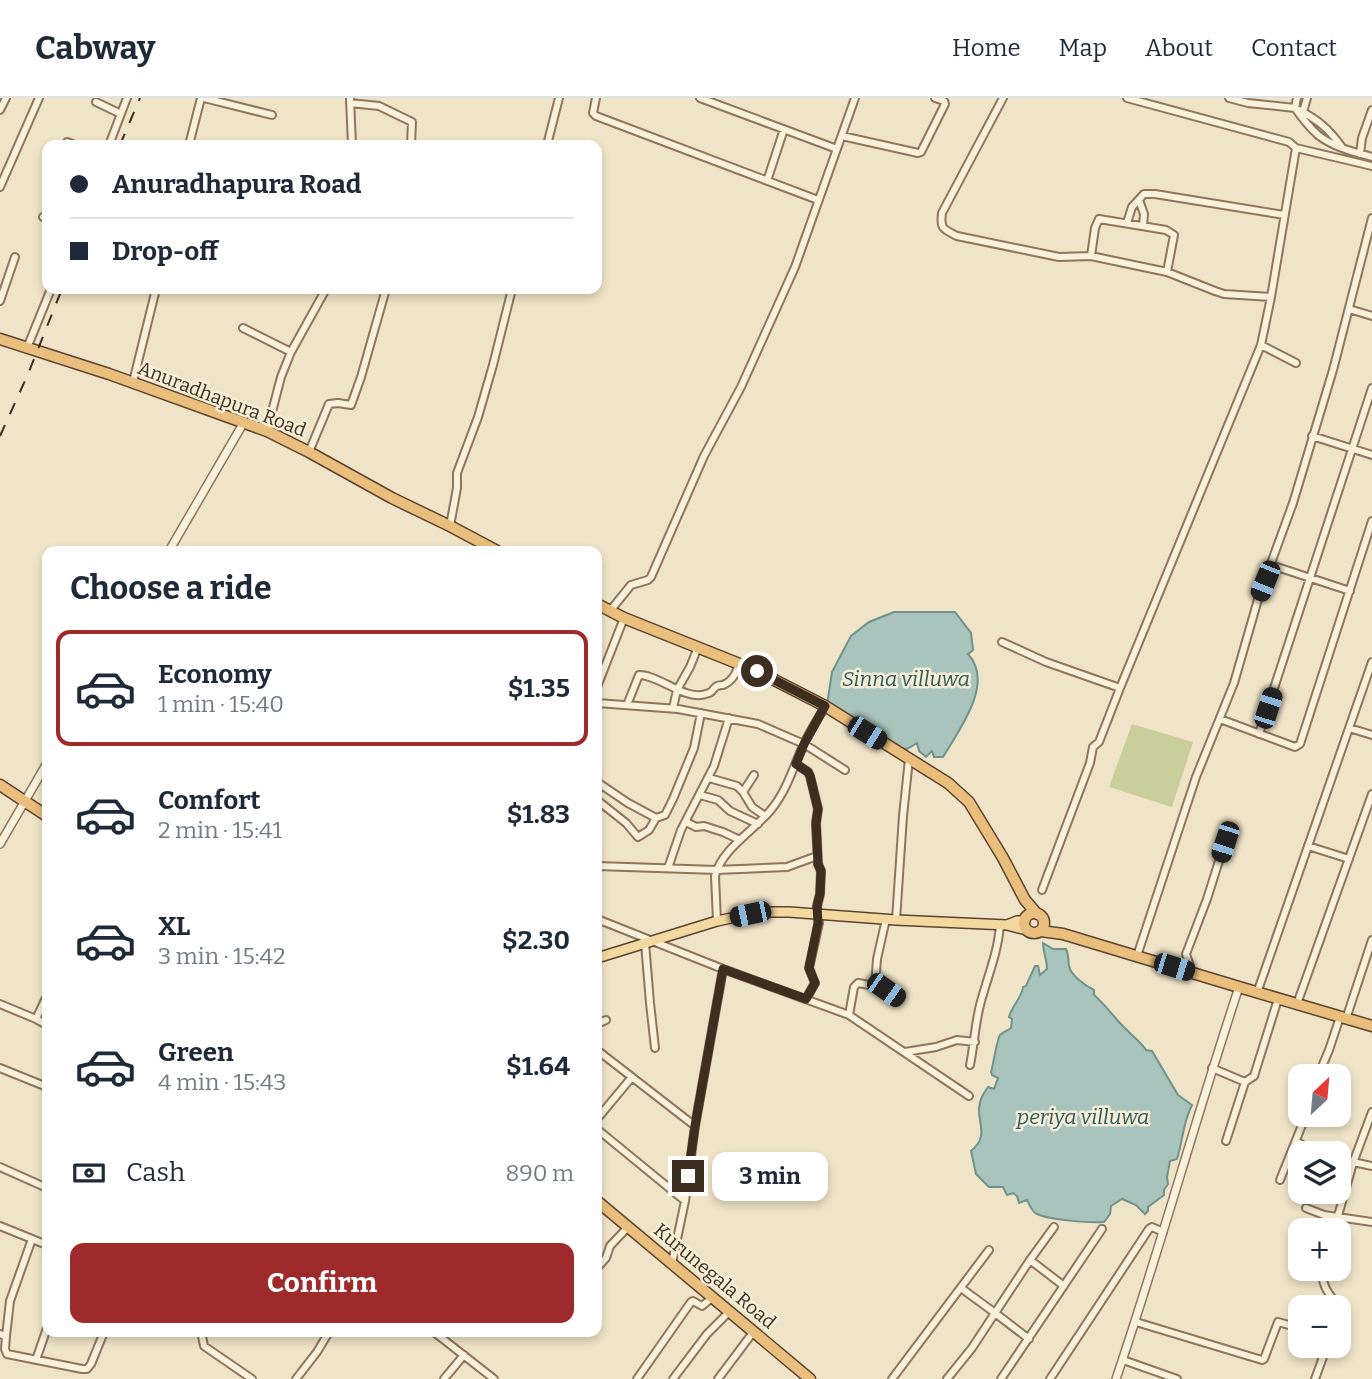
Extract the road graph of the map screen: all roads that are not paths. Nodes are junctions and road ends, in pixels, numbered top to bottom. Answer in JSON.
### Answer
{"nodes":[{"id":1,"x":6,"y":98,"type":"edge"},
{"id":2,"x":39,"y":98,"type":"edge"},
{"id":3,"x":128,"y":98,"type":"edge"},
{"id":4,"x":202,"y":98,"type":"edge"},
{"id":5,"x":559,"y":98,"type":"edge"},
{"id":6,"x":596,"y":98,"type":"edge"},
{"id":7,"x":700,"y":98,"type":"edge"},
{"id":8,"x":855,"y":98,"type":"edge"},
{"id":9,"x":935,"y":98,"type":"edge"},
{"id":10,"x":1003,"y":98,"type":"edge"},
{"id":11,"x":1127,"y":98,"type":"edge"},
{"id":12,"x":1230,"y":98,"type":"edge"},
{"id":13,"x":1297,"y":98,"type":"edge"},
{"id":14,"x":1307,"y":98,"type":"edge"},
{"id":15,"x":350,"y":101,"type":"edge"},
{"id":16,"x":96,"y":102,"type":"dead end"},
{"id":17,"x":1295,"y":108,"type":"junction"},
{"id":18,"x":0,"y":110,"type":"edge"},
{"id":19,"x":1372,"y":110,"type":"edge"},
{"id":20,"x":1303,"y":112,"type":"junction"},
{"id":21,"x":121,"y":114,"type":"junction"},
{"id":22,"x":272,"y":115,"type":"dead end"},
{"id":23,"x":784,"y":129,"type":"junction"},
{"id":24,"x":842,"y":136,"type":"junction"},
{"id":25,"x":111,"y":140,"type":"edge"},
{"id":26,"x":190,"y":140,"type":"edge"},
{"id":27,"x":352,"y":140,"type":"edge"},
{"id":28,"x":411,"y":140,"type":"edge"},
{"id":29,"x":548,"y":140,"type":"edge"},
{"id":30,"x":1342,"y":147,"type":"junction"},
{"id":31,"x":1296,"y":148,"type":"junction"},
{"id":32,"x":837,"y":149,"type":"junction"},
{"id":33,"x":1360,"y":154,"type":"junction"},
{"id":34,"x":1372,"y":157,"type":"edge"},
{"id":35,"x":1372,"y":166,"type":"edge"},
{"id":36,"x":767,"y":181,"type":"junction"},
{"id":37,"x":0,"y":187,"type":"edge"},
{"id":38,"x":818,"y":200,"type":"junction"},
{"id":39,"x":1139,"y":200,"type":"junction"},
{"id":40,"x":1284,"y":215,"type":"junction"},
{"id":41,"x":1372,"y":218,"type":"edge"},
{"id":42,"x":1127,"y":223,"type":"junction"},
{"id":43,"x":1143,"y":226,"type":"junction"},
{"id":44,"x":15,"y":257,"type":"dead end"},
{"id":45,"x":1091,"y":257,"type":"junction"},
{"id":46,"x":1167,"y":272,"type":"junction"},
{"id":47,"x":49,"y":294,"type":"edge"},
{"id":48,"x":155,"y":294,"type":"edge"},
{"id":49,"x":323,"y":294,"type":"edge"},
{"id":50,"x":385,"y":294,"type":"edge"},
{"id":51,"x":511,"y":294,"type":"edge"},
{"id":52,"x":1271,"y":297,"type":"junction"},
{"id":53,"x":0,"y":301,"type":"edge"},
{"id":54,"x":1349,"y":309,"type":"junction"},
{"id":55,"x":1372,"y":316,"type":"edge"},
{"id":56,"x":243,"y":328,"type":"dead end"},
{"id":57,"x":0,"y":339,"type":"edge"},
{"id":58,"x":1261,"y":345,"type":"junction"},
{"id":59,"x":27,"y":348,"type":"junction"},
{"id":60,"x":291,"y":352,"type":"junction"},
{"id":61,"x":1296,"y":363,"type":"dead end"},
{"id":62,"x":133,"y":383,"type":"junction"},
{"id":63,"x":1372,"y":388,"type":"edge"},
{"id":64,"x":244,"y":422,"type":"junction"},
{"id":65,"x":267,"y":431,"type":"junction"},
{"id":66,"x":1312,"y":436,"type":"junction"},
{"id":67,"x":1353,"y":449,"type":"junction"},
{"id":68,"x":309,"y":452,"type":"junction"},
{"id":69,"x":1372,"y":455,"type":"edge"},
{"id":70,"x":1372,"y":521,"type":"edge"},
{"id":71,"x":450,"y":526,"type":"junction"},
{"id":72,"x":172,"y":546,"type":"edge"},
{"id":73,"x":487,"y":546,"type":"edge"},
{"id":74,"x":1271,"y":565,"type":"junction"},
{"id":75,"x":1310,"y":579,"type":"junction"},
{"id":76,"x":1350,"y":592,"type":"junction"},
{"id":77,"x":602,"y":607,"type":"edge"},
{"id":78,"x":610,"y":611,"type":"junction"},
{"id":79,"x":624,"y":618,"type":"junction"},
{"id":80,"x":1002,"y":642,"type":"dead end"},
{"id":81,"x":698,"y":647,"type":"junction"},
{"id":82,"x":1372,"y":662,"type":"edge"},
{"id":83,"x":738,"y":664,"type":"junction"},
{"id":84,"x":602,"y":674,"type":"edge"},
{"id":85,"x":1120,"y":688,"type":"junction"},
{"id":86,"x":677,"y":690,"type":"junction"},
{"id":87,"x":602,"y":703,"type":"edge"},
{"id":88,"x":626,"y":705,"type":"junction"},
{"id":89,"x":825,"y":706,"type":"junction"},
{"id":90,"x":673,"y":708,"type":"junction"},
{"id":91,"x":701,"y":713,"type":"junction"},
{"id":92,"x":729,"y":718,"type":"junction"},
{"id":93,"x":1220,"y":719,"type":"junction"},
{"id":94,"x":1349,"y":728,"type":"junction"},
{"id":95,"x":1259,"y":734,"type":"junction"},
{"id":96,"x":1372,"y":735,"type":"edge"},
{"id":97,"x":804,"y":744,"type":"junction"},
{"id":98,"x":909,"y":759,"type":"junction"},
{"id":99,"x":796,"y":764,"type":"junction"},
{"id":100,"x":845,"y":770,"type":"dead end"},
{"id":101,"x":42,"y":772,"type":"edge"},
{"id":102,"x":754,"y":775,"type":"dead end"},
{"id":103,"x":709,"y":778,"type":"junction"},
{"id":104,"x":0,"y":785,"type":"edge"},
{"id":105,"x":602,"y":785,"type":"edge"},
{"id":106,"x":743,"y":792,"type":"junction"},
{"id":107,"x":1372,"y":794,"type":"edge"},
{"id":108,"x":700,"y":795,"type":"junction"},
{"id":109,"x":25,"y":802,"type":"junction"},
{"id":110,"x":602,"y":804,"type":"edge"},
{"id":111,"x":42,"y":813,"type":"edge"},
{"id":112,"x":765,"y":816,"type":"junction"},
{"id":113,"x":656,"y":818,"type":"junction"},
{"id":114,"x":686,"y":822,"type":"junction"},
{"id":115,"x":758,"y":824,"type":"junction"},
{"id":116,"x":740,"y":840,"type":"junction"},
{"id":117,"x":1225,"y":842,"type":"dead end"},
{"id":118,"x":0,"y":844,"type":"edge"},
{"id":119,"x":1308,"y":846,"type":"junction"},
{"id":120,"x":817,"y":856,"type":"junction"},
{"id":121,"x":1349,"y":859,"type":"junction"},
{"id":122,"x":602,"y":866,"type":"edge"},
{"id":123,"x":668,"y":868,"type":"junction"},
{"id":124,"x":717,"y":870,"type":"junction"},
{"id":125,"x":1042,"y":890,"type":"dead end"},
{"id":126,"x":1025,"y":900,"type":"junction"},
{"id":127,"x":818,"y":914,"type":"junction"},
{"id":128,"x":1040,"y":917,"type":"junction"},
{"id":129,"x":891,"y":919,"type":"junction"},
{"id":130,"x":602,"y":921,"type":"edge"},
{"id":131,"x":717,"y":921,"type":"junction"},
{"id":132,"x":1026,"y":923,"type":"junction"},
{"id":133,"x":1003,"y":925,"type":"junction"},
{"id":134,"x":1041,"y":931,"type":"junction"},
{"id":135,"x":1063,"y":934,"type":"junction"},
{"id":136,"x":1372,"y":940,"type":"edge"},
{"id":137,"x":649,"y":942,"type":"junction"},
{"id":138,"x":602,"y":956,"type":"edge"},
{"id":139,"x":1137,"y":956,"type":"junction"},
{"id":140,"x":723,"y":969,"type":"junction"},
{"id":141,"x":1192,"y":973,"type":"junction"},
{"id":142,"x":875,"y":986,"type":"junction"},
{"id":143,"x":1238,"y":987,"type":"junction"},
{"id":144,"x":1257,"y":993,"type":"junction"},
{"id":145,"x":897,"y":998,"type":"dead end"},
{"id":146,"x":806,"y":999,"type":"junction"},
{"id":147,"x":1278,"y":999,"type":"junction"},
{"id":148,"x":0,"y":1004,"type":"edge"},
{"id":149,"x":1297,"y":1004,"type":"junction"},
{"id":150,"x":42,"y":1006,"type":"edge"},
{"id":151,"x":849,"y":1014,"type":"junction"},
{"id":152,"x":1343,"y":1018,"type":"junction"},
{"id":153,"x":36,"y":1019,"type":"junction"},
{"id":154,"x":606,"y":1020,"type":"dead end"},
{"id":155,"x":42,"y":1022,"type":"edge"},
{"id":156,"x":602,"y":1022,"type":"edge"},
{"id":157,"x":1372,"y":1026,"type":"edge"},
{"id":158,"x":975,"y":1042,"type":"junction"},
{"id":159,"x":656,"y":1048,"type":"dead end"},
{"id":160,"x":904,"y":1052,"type":"junction"},
{"id":161,"x":602,"y":1054,"type":"edge"},
{"id":162,"x":1323,"y":1064,"type":"edge"},
{"id":163,"x":970,"y":1065,"type":"dead end"},
{"id":164,"x":0,"y":1068,"type":"edge"},
{"id":165,"x":1212,"y":1068,"type":"junction"},
{"id":166,"x":632,"y":1077,"type":"junction"},
{"id":167,"x":1245,"y":1082,"type":"junction"},
{"id":168,"x":42,"y":1085,"type":"edge"},
{"id":169,"x":969,"y":1096,"type":"dead end"},
{"id":170,"x":1372,"y":1112,"type":"edge"},
{"id":171,"x":602,"y":1113,"type":"edge"},
{"id":172,"x":695,"y":1126,"type":"junction"},
{"id":173,"x":1301,"y":1127,"type":"edge"},
{"id":174,"x":602,"y":1133,"type":"edge"},
{"id":175,"x":1226,"y":1141,"type":"dead end"},
{"id":176,"x":1296,"y":1141,"type":"edge"},
{"id":177,"x":1288,"y":1160,"type":"edge"},
{"id":178,"x":1353,"y":1163,"type":"junction"},
{"id":179,"x":1372,"y":1166,"type":"edge"},
{"id":180,"x":0,"y":1167,"type":"edge"},
{"id":181,"x":1280,"y":1180,"type":"dead end"},
{"id":182,"x":42,"y":1186,"type":"edge"},
{"id":183,"x":685,"y":1201,"type":"junction"},
{"id":184,"x":602,"y":1205,"type":"edge"},
{"id":185,"x":1306,"y":1208,"type":"dead end"},
{"id":186,"x":1338,"y":1217,"type":"junction"},
{"id":187,"x":1372,"y":1222,"type":"edge"},
{"id":188,"x":0,"y":1226,"type":"edge"},
{"id":189,"x":628,"y":1227,"type":"junction"},
{"id":190,"x":1054,"y":1227,"type":"dead end"},
{"id":191,"x":1102,"y":1229,"type":"dead end"},
{"id":192,"x":1163,"y":1232,"type":"junction"},
{"id":193,"x":32,"y":1239,"type":"junction"},
{"id":194,"x":42,"y":1243,"type":"edge"},
{"id":195,"x":989,"y":1250,"type":"dead end"},
{"id":196,"x":1030,"y":1260,"type":"junction"},
{"id":197,"x":602,"y":1261,"type":"edge"},
{"id":198,"x":672,"y":1263,"type":"junction"},
{"id":199,"x":1064,"y":1286,"type":"junction"},
{"id":200,"x":961,"y":1288,"type":"junction"},
{"id":201,"x":713,"y":1297,"type":"junction"},
{"id":202,"x":730,"y":1311,"type":"junction"},
{"id":203,"x":995,"y":1313,"type":"junction"},
{"id":204,"x":1136,"y":1322,"type":"junction"},
{"id":205,"x":1288,"y":1325,"type":"edge"},
{"id":206,"x":754,"y":1331,"type":"junction"},
{"id":207,"x":3,"y":1335,"type":"edge"},
{"id":208,"x":44,"y":1337,"type":"edge"},
{"id":209,"x":102,"y":1337,"type":"edge"},
{"id":210,"x":202,"y":1337,"type":"edge"},
{"id":211,"x":326,"y":1337,"type":"edge"},
{"id":212,"x":444,"y":1337,"type":"edge"},
{"id":213,"x":1029,"y":1339,"type":"junction"},
{"id":214,"x":464,"y":1355,"type":"junction"},
{"id":215,"x":1323,"y":1358,"type":"edge"},
{"id":216,"x":36,"y":1360,"type":"junction"},
{"id":217,"x":1123,"y":1360,"type":"junction"},
{"id":218,"x":492,"y":1378,"type":"edge"},
{"id":219,"x":252,"y":1379,"type":"edge"},
{"id":220,"x":296,"y":1379,"type":"edge"},
{"id":221,"x":444,"y":1379,"type":"edge"},
{"id":222,"x":636,"y":1379,"type":"edge"},
{"id":223,"x":673,"y":1379,"type":"edge"},
{"id":224,"x":718,"y":1379,"type":"edge"},
{"id":225,"x":810,"y":1379,"type":"edge"},
{"id":226,"x":892,"y":1379,"type":"edge"},
{"id":227,"x":947,"y":1379,"type":"edge"},
{"id":228,"x":1001,"y":1379,"type":"edge"},
{"id":229,"x":1050,"y":1379,"type":"edge"},
{"id":230,"x":1116,"y":1379,"type":"edge"},
{"id":231,"x":1177,"y":1379,"type":"edge"},
{"id":232,"x":1315,"y":1379,"type":"edge"}],
"edges":[{"from":1,"to":18,"type":"street"},
{"from":2,"to":37,"type":"street"},
{"from":3,"to":21,"type":"street"},
{"from":4,"to":22,"type":"street"},
{"from":4,"to":26,"type":"street"},
{"from":5,"to":29,"type":"street"},
{"from":6,"to":36,"type":"street"},
{"from":7,"to":23,"type":"street"},
{"from":8,"to":24,"type":"street"},
{"from":9,"to":24,"type":"street"},
{"from":10,"to":45,"type":"street"},
{"from":11,"to":31,"type":"street"},
{"from":12,"to":17,"type":"street"},
{"from":13,"to":17,"type":"street"},
{"from":14,"to":20,"type":"street"},
{"from":15,"to":27,"type":"street"},
{"from":15,"to":28,"type":"street"},
{"from":16,"to":21,"type":"street"},
{"from":17,"to":20,"type":"street"},
{"from":17,"to":30,"type":"street"},
{"from":19,"to":33,"type":"street"},
{"from":20,"to":30,"type":"street"},
{"from":21,"to":25,"type":"street"},
{"from":23,"to":32,"type":"street"},
{"from":23,"to":36,"type":"street"},
{"from":24,"to":32,"type":"street"},
{"from":30,"to":33,"type":"street"},
{"from":31,"to":35,"type":"street"},
{"from":31,"to":40,"type":"street"},
{"from":32,"to":38,"type":"street"},
{"from":33,"to":34,"type":"street"},
{"from":36,"to":38,"type":"street"},
{"from":38,"to":78,"type":"street"},
{"from":39,"to":40,"type":"street"},
{"from":39,"to":42,"type":"street"},
{"from":39,"to":43,"type":"street"},
{"from":40,"to":52,"type":"street"},
{"from":41,"to":54,"type":"street"},
{"from":42,"to":43,"type":"street"},
{"from":42,"to":45,"type":"street"},
{"from":43,"to":46,"type":"street"},
{"from":44,"to":53,"type":"street"},
{"from":45,"to":46,"type":"street"},
{"from":46,"to":52,"type":"street"},
{"from":47,"to":59,"type":"street"},
{"from":48,"to":62,"type":"street"},
{"from":49,"to":60,"type":"street"},
{"from":50,"to":68,"type":"street"},
{"from":51,"to":71,"type":"street"},
{"from":52,"to":58,"type":"street"},
{"from":54,"to":55,"type":"street"},
{"from":54,"to":66,"type":"street"},
{"from":56,"to":60,"type":"street"},
{"from":57,"to":59,"type":"highway","name":"Anuradhapura Road"},
{"from":58,"to":61,"type":"street"},
{"from":58,"to":85,"type":"street"},
{"from":59,"to":62,"type":"highway","name":"Anuradhapura Road"},
{"from":60,"to":65,"type":"street"},
{"from":62,"to":64,"type":"highway","name":"Anuradhapura Road"},
{"from":63,"to":67,"type":"street"},
{"from":64,"to":65,"type":"highway","name":"Anuradhapura Road"},
{"from":64,"to":72,"type":"street"},
{"from":65,"to":68,"type":"highway","name":"Anuradhapura Road"},
{"from":66,"to":67,"type":"street"},
{"from":66,"to":74,"type":"street"},
{"from":67,"to":69,"type":"street"},
{"from":67,"to":75,"type":"street"},
{"from":68,"to":71,"type":"highway","name":"Anuradhapura Road"},
{"from":70,"to":76,"type":"street"},
{"from":71,"to":73,"type":"highway","name":"Anuradhapura Road"},
{"from":74,"to":75,"type":"street"},
{"from":74,"to":93,"type":"street"},
{"from":75,"to":76,"type":"street"},
{"from":75,"to":95,"type":"street"},
{"from":76,"to":95,"type":"street"},
{"from":77,"to":78,"type":"highway"},
{"from":78,"to":79,"type":"highway"},
{"from":79,"to":81,"type":"highway"},
{"from":79,"to":84,"type":"street"},
{"from":80,"to":85,"type":"street"},
{"from":81,"to":83,"type":"highway"},
{"from":81,"to":86,"type":"street"},
{"from":82,"to":94,"type":"street"},
{"from":83,"to":86,"type":"street"},
{"from":83,"to":89,"type":"highway"},
{"from":85,"to":125,"type":"street"},
{"from":86,"to":88,"type":"street"},
{"from":86,"to":90,"type":"street"},
{"from":87,"to":88,"type":"street"},
{"from":88,"to":90,"type":"street"},
{"from":89,"to":97,"type":"street"},
{"from":89,"to":98,"type":"highway"},
{"from":90,"to":91,"type":"street"},
{"from":91,"to":92,"type":"street"},
{"from":91,"to":113,"type":"street"},
{"from":92,"to":97,"type":"street"},
{"from":92,"to":103,"type":"street"},
{"from":93,"to":95,"type":"street"},
{"from":93,"to":139,"type":"street"},
{"from":94,"to":96,"type":"street"},
{"from":94,"to":119,"type":"street"},
{"from":97,"to":99,"type":"street"},
{"from":97,"to":100,"type":"street"},
{"from":98,"to":126,"type":"highway"},
{"from":98,"to":129,"type":"street"},
{"from":99,"to":112,"type":"street"},
{"from":99,"to":120,"type":"street"},
{"from":101,"to":109,"type":"street"},
{"from":102,"to":106,"type":"street"},
{"from":103,"to":106,"type":"street"},
{"from":103,"to":108,"type":"street"},
{"from":104,"to":109,"type":"highway"},
{"from":105,"to":113,"type":"street"},
{"from":106,"to":112,"type":"street"},
{"from":107,"to":121,"type":"street"},
{"from":108,"to":114,"type":"street"},
{"from":108,"to":115,"type":"street"},
{"from":109,"to":111,"type":"highway"},
{"from":109,"to":118,"type":"street"},
{"from":110,"to":113,"type":"street"},
{"from":112,"to":115,"type":"street"},
{"from":114,"to":116,"type":"street"},
{"from":114,"to":123,"type":"street"},
{"from":115,"to":116,"type":"street"},
{"from":116,"to":124,"type":"street"},
{"from":117,"to":141,"type":"street"},
{"from":119,"to":121,"type":"street"},
{"from":119,"to":144,"type":"street"},
{"from":120,"to":124,"type":"street"},
{"from":120,"to":127,"type":"street"},
{"from":121,"to":149,"type":"street"},
{"from":122,"to":123,"type":"street"},
{"from":123,"to":124,"type":"street"},
{"from":124,"to":131,"type":"street"},
{"from":126,"to":128,"type":"highway"},
{"from":126,"to":132,"type":"highway"},
{"from":127,"to":129,"type":"main road"},
{"from":127,"to":131,"type":"main road"},
{"from":127,"to":146,"type":"street"},
{"from":128,"to":132,"type":"highway"},
{"from":128,"to":134,"type":"highway"},
{"from":128,"to":135,"type":"highway"},
{"from":129,"to":133,"type":"main road"},
{"from":129,"to":142,"type":"street"},
{"from":130,"to":137,"type":"street"},
{"from":131,"to":137,"type":"main road"},
{"from":132,"to":133,"type":"main road"},
{"from":132,"to":134,"type":"highway"},
{"from":133,"to":158,"type":"street"},
{"from":134,"to":135,"type":"highway"},
{"from":135,"to":139,"type":"highway"},
{"from":136,"to":152,"type":"street"},
{"from":137,"to":138,"type":"main road"},
{"from":137,"to":140,"type":"street"},
{"from":137,"to":159,"type":"street"},
{"from":139,"to":141,"type":"highway"},
{"from":140,"to":146,"type":"street"},
{"from":140,"to":172,"type":"street"},
{"from":141,"to":143,"type":"highway"},
{"from":142,"to":145,"type":"street"},
{"from":142,"to":151,"type":"street"},
{"from":143,"to":144,"type":"highway"},
{"from":143,"to":165,"type":"street"},
{"from":144,"to":147,"type":"highway"},
{"from":146,"to":151,"type":"street"},
{"from":147,"to":149,"type":"highway"},
{"from":147,"to":167,"type":"street"},
{"from":148,"to":153,"type":"street"},
{"from":149,"to":152,"type":"highway"},
{"from":150,"to":153,"type":"street"},
{"from":151,"to":160,"type":"street"},
{"from":152,"to":157,"type":"highway"},
{"from":152,"to":162,"type":"street"},
{"from":153,"to":155,"type":"street"},
{"from":154,"to":156,"type":"street"},
{"from":158,"to":160,"type":"street"},
{"from":158,"to":163,"type":"street"},
{"from":160,"to":169,"type":"street"},
{"from":161,"to":166,"type":"street"},
{"from":164,"to":168,"type":"street"},
{"from":165,"to":167,"type":"street"},
{"from":165,"to":192,"type":"street"},
{"from":166,"to":171,"type":"street"},
{"from":166,"to":172,"type":"street"},
{"from":167,"to":175,"type":"street"},
{"from":170,"to":178,"type":"street"},
{"from":172,"to":183,"type":"street"},
{"from":173,"to":176,"type":"street"},
{"from":174,"to":183,"type":"street"},
{"from":177,"to":181,"type":"street"},
{"from":178,"to":179,"type":"street"},
{"from":178,"to":186,"type":"street"},
{"from":180,"to":182,"type":"street"},
{"from":183,"to":198,"type":"street"},
{"from":184,"to":189,"type":"highway","name":"Kurunegala Road"},
{"from":185,"to":186,"type":"street"},
{"from":186,"to":187,"type":"street"},
{"from":188,"to":193,"type":"street"},
{"from":189,"to":197,"type":"street"},
{"from":189,"to":198,"type":"highway","name":"Kurunegala Road"},
{"from":190,"to":196,"type":"street"},
{"from":191,"to":199,"type":"street"},
{"from":192,"to":204,"type":"street"},
{"from":192,"to":229,"type":"street"},
{"from":193,"to":194,"type":"street"},
{"from":193,"to":207,"type":"street"},
{"from":195,"to":200,"type":"street"},
{"from":196,"to":199,"type":"street"},
{"from":196,"to":203,"type":"street"},
{"from":198,"to":201,"type":"highway","name":"Kurunegala Road"},
{"from":199,"to":213,"type":"street"},
{"from":200,"to":203,"type":"street"},
{"from":200,"to":226,"type":"street"},
{"from":201,"to":202,"type":"highway","name":"Kurunegala Road"},
{"from":201,"to":222,"type":"street"},
{"from":202,"to":206,"type":"highway","name":"Kurunegala Road"},
{"from":202,"to":223,"type":"street"},
{"from":203,"to":213,"type":"street"},
{"from":203,"to":227,"type":"street"},
{"from":204,"to":205,"type":"street"},
{"from":204,"to":217,"type":"street"},
{"from":206,"to":224,"type":"street"},
{"from":206,"to":225,"type":"highway","name":"Kurunegala Road"},
{"from":207,"to":216,"type":"street"},
{"from":208,"to":216,"type":"street"},
{"from":209,"to":216,"type":"street"},
{"from":210,"to":219,"type":"street"},
{"from":211,"to":220,"type":"street"},
{"from":212,"to":214,"type":"street"},
{"from":213,"to":228,"type":"street"},
{"from":214,"to":218,"type":"street"},
{"from":214,"to":221,"type":"street"},
{"from":215,"to":232,"type":"street"},
{"from":217,"to":230,"type":"street"},
{"from":217,"to":231,"type":"street"}]}
